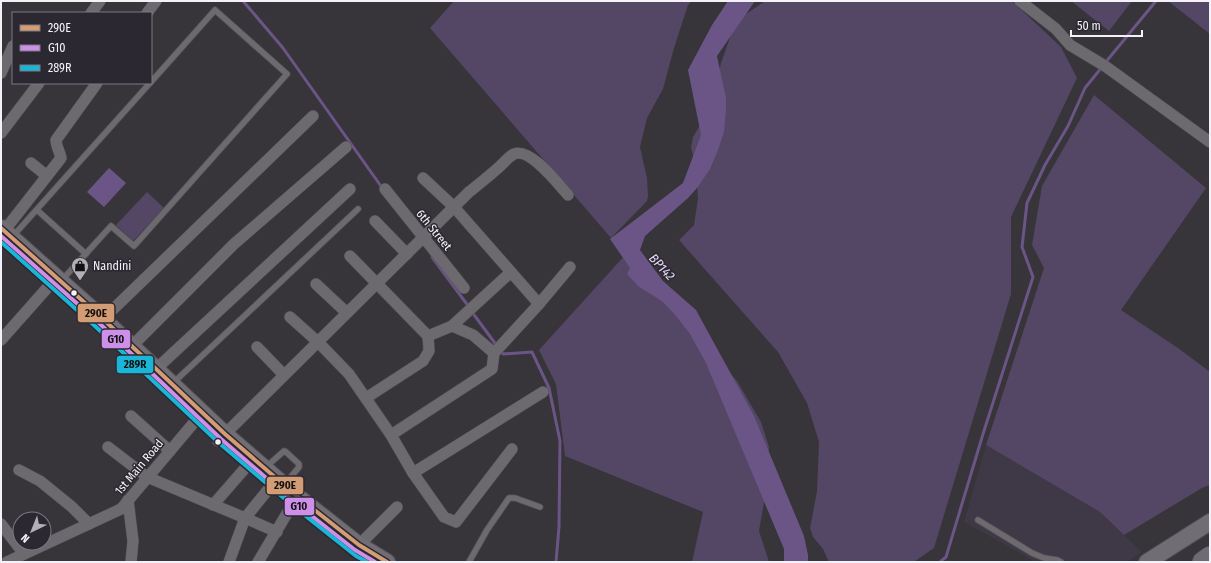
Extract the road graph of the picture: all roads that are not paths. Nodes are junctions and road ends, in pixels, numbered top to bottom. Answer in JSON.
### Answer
{"nodes":[{"id":1,"x":100,"y":1,"type":"edge"},
{"id":2,"x":156,"y":1,"type":"edge"},
{"id":3,"x":1020,"y":1,"type":"edge"},
{"id":4,"x":92,"y":12,"type":"edge"},
{"id":5,"x":148,"y":12,"type":"edge"},
{"id":6,"x":12,"y":48,"type":"edge"},
{"id":7,"x":1,"y":73,"type":"edge"},
{"id":8,"x":152,"y":80,"type":"edge"},
{"id":9,"x":38,"y":84,"type":"edge"},
{"id":10,"x":96,"y":84,"type":"edge"},
{"id":11,"x":148,"y":84,"type":"edge"},
{"id":12,"x":313,"y":116,"type":"dead end"},
{"id":13,"x":1,"y":133,"type":"edge"},
{"id":14,"x":1210,"y":142,"type":"edge"},
{"id":15,"x":346,"y":147,"type":"dead end"},
{"id":16,"x":31,"y":163,"type":"dead end"},
{"id":17,"x":47,"y":176,"type":"junction"},
{"id":18,"x":423,"y":178,"type":"dead end"},
{"id":19,"x":350,"y":189,"type":"dead end"},
{"id":20,"x":385,"y":189,"type":"dead end"},
{"id":21,"x":568,"y":195,"type":"dead end"},
{"id":22,"x":454,"y":207,"type":"junction"},
{"id":23,"x":358,"y":208,"type":"dead end"},
{"id":24,"x":37,"y":210,"type":"junction"},
{"id":25,"x":375,"y":221,"type":"dead end"},
{"id":26,"x":4,"y":235,"type":"edge"},
{"id":27,"x":423,"y":237,"type":"junction"},
{"id":28,"x":86,"y":254,"type":"junction"},
{"id":29,"x":407,"y":254,"type":"junction"},
{"id":30,"x":350,"y":256,"type":"dead end"},
{"id":31,"x":570,"y":267,"type":"dead end"},
{"id":32,"x":511,"y":272,"type":"junction"},
{"id":33,"x":56,"y":281,"type":"junction"},
{"id":34,"x":377,"y":283,"type":"junction"},
{"id":35,"x":316,"y":284,"type":"dead end"},
{"id":36,"x":464,"y":288,"type":"dead end"},
{"id":37,"x":539,"y":304,"type":"junction"},
{"id":38,"x":347,"y":313,"type":"junction"},
{"id":39,"x":290,"y":317,"type":"dead end"},
{"id":40,"x":103,"y":320,"type":"junction"},
{"id":41,"x":452,"y":326,"type":"junction"},
{"id":42,"x":428,"y":336,"type":"junction"},
{"id":43,"x":1,"y":340,"type":"edge"},
{"id":44,"x":318,"y":342,"type":"junction"},
{"id":45,"x":132,"y":346,"type":"junction"},
{"id":46,"x":257,"y":347,"type":"dead end"},
{"id":47,"x":494,"y":354,"type":"junction"},
{"id":48,"x":156,"y":369,"type":"junction"},
{"id":49,"x":284,"y":375,"type":"junction"},
{"id":50,"x":172,"y":384,"type":"junction"},
{"id":51,"x":543,"y":392,"type":"dead end"},
{"id":52,"x":366,"y":398,"type":"junction"},
{"id":53,"x":131,"y":416,"type":"dead end"},
{"id":54,"x":199,"y":416,"type":"junction"},
{"id":55,"x":391,"y":435,"type":"junction"},
{"id":56,"x":221,"y":438,"type":"junction"},
{"id":57,"x":108,"y":447,"type":"dead end"},
{"id":58,"x":512,"y":449,"type":"dead end"},
{"id":59,"x":170,"y":451,"type":"junction"},
{"id":60,"x":247,"y":466,"type":"junction"},
{"id":61,"x":264,"y":468,"type":"junction"},
{"id":62,"x":19,"y":470,"type":"dead end"},
{"id":63,"x":413,"y":473,"type":"junction"},
{"id":64,"x":147,"y":477,"type":"junction"},
{"id":65,"x":277,"y":486,"type":"junction"},
{"id":66,"x":128,"y":500,"type":"junction"},
{"id":67,"x":213,"y":505,"type":"junction"},
{"id":68,"x":292,"y":505,"type":"junction"},
{"id":69,"x":397,"y":506,"type":"dead end"},
{"id":70,"x":540,"y":507,"type":"dead end"},
{"id":71,"x":246,"y":518,"type":"junction"},
{"id":72,"x":978,"y":520,"type":"dead end"},
{"id":73,"x":1210,"y":522,"type":"edge"},
{"id":74,"x":1,"y":524,"type":"edge"},
{"id":75,"x":89,"y":524,"type":"junction"},
{"id":76,"x":276,"y":532,"type":"junction"},
{"id":77,"x":359,"y":545,"type":"junction"},
{"id":78,"x":24,"y":554,"type":"junction"},
{"id":79,"x":1210,"y":557,"type":"edge"},
{"id":80,"x":7,"y":562,"type":"edge"},
{"id":81,"x":131,"y":562,"type":"edge"},
{"id":82,"x":229,"y":562,"type":"edge"},
{"id":83,"x":258,"y":562,"type":"edge"},
{"id":84,"x":367,"y":562,"type":"edge"},
{"id":85,"x":387,"y":562,"type":"edge"},
{"id":86,"x":469,"y":562,"type":"edge"},
{"id":87,"x":1061,"y":562,"type":"edge"},
{"id":88,"x":1147,"y":562,"type":"edge"},
{"id":89,"x":1203,"y":562,"type":"edge"}],
"edges":[{"from":1,"to":4,"type":"street"},
{"from":2,"to":5,"type":"street"},
{"from":3,"to":14,"type":"street"},
{"from":6,"to":7,"type":"street"},
{"from":8,"to":28,"type":"lane"},
{"from":9,"to":13,"type":"street"},
{"from":10,"to":17,"type":"street"},
{"from":11,"to":24,"type":"lane"},
{"from":12,"to":40,"type":"street"},
{"from":15,"to":45,"type":"street"},
{"from":16,"to":17,"type":"street"},
{"from":17,"to":26,"type":"street"},
{"from":18,"to":22,"type":"street"},
{"from":19,"to":48,"type":"street"},
{"from":20,"to":27,"type":"street","name":"6th Street"},
{"from":21,"to":22,"type":"street"},
{"from":22,"to":27,"type":"street"},
{"from":22,"to":32,"type":"street"},
{"from":23,"to":50,"type":"lane"},
{"from":24,"to":26,"type":"lane"},
{"from":24,"to":28,"type":"lane"},
{"from":25,"to":29,"type":"street"},
{"from":26,"to":33,"type":"main road"},
{"from":27,"to":29,"type":"street"},
{"from":27,"to":36,"type":"street","name":"6th Street"},
{"from":28,"to":33,"type":"lane"},
{"from":29,"to":34,"type":"street"},
{"from":30,"to":34,"type":"street"},
{"from":31,"to":37,"type":"street"},
{"from":32,"to":37,"type":"street"},
{"from":32,"to":41,"type":"street"},
{"from":33,"to":40,"type":"main road"},
{"from":33,"to":43,"type":"street"},
{"from":33,"to":54,"type":"main road"},
{"from":34,"to":38,"type":"street"},
{"from":34,"to":42,"type":"street"},
{"from":35,"to":38,"type":"street"},
{"from":37,"to":47,"type":"street"},
{"from":38,"to":44,"type":"street"},
{"from":39,"to":44,"type":"street"},
{"from":40,"to":45,"type":"main road"},
{"from":41,"to":42,"type":"street"},
{"from":41,"to":47,"type":"street"},
{"from":42,"to":52,"type":"street"},
{"from":44,"to":49,"type":"street"},
{"from":44,"to":52,"type":"street"},
{"from":45,"to":48,"type":"main road"},
{"from":46,"to":49,"type":"street"},
{"from":47,"to":55,"type":"street"},
{"from":48,"to":50,"type":"main road"},
{"from":49,"to":56,"type":"street"},
{"from":50,"to":54,"type":"main road"},
{"from":51,"to":63,"type":"street"},
{"from":52,"to":55,"type":"street"},
{"from":53,"to":59,"type":"street"},
{"from":54,"to":56,"type":"main road"},
{"from":54,"to":59,"type":"street","name":"1st Main Road"},
{"from":55,"to":63,"type":"street"},
{"from":56,"to":60,"type":"main road"},
{"from":56,"to":61,"type":"main road"},
{"from":57,"to":64,"type":"street"},
{"from":58,"to":63,"type":"street"},
{"from":59,"to":64,"type":"street","name":"1st Main Road"},
{"from":60,"to":65,"type":"main road"},
{"from":60,"to":67,"type":"street"},
{"from":61,"to":65,"type":"main road"},
{"from":61,"to":65,"type":"lane"},
{"from":62,"to":75,"type":"street"},
{"from":64,"to":66,"type":"street","name":"1st Main Road"},
{"from":64,"to":67,"type":"street"},
{"from":65,"to":68,"type":"main road"},
{"from":65,"to":71,"type":"street"},
{"from":65,"to":77,"type":"main road"},
{"from":66,"to":75,"type":"street","name":"1st Main Road"},
{"from":66,"to":81,"type":"street"},
{"from":67,"to":71,"type":"street"},
{"from":68,"to":76,"type":"street"},
{"from":68,"to":84,"type":"main road"},
{"from":69,"to":77,"type":"street"},
{"from":70,"to":86,"type":"lane"},
{"from":71,"to":76,"type":"street"},
{"from":71,"to":82,"type":"street"},
{"from":72,"to":87,"type":"lane"},
{"from":73,"to":88,"type":"main road"},
{"from":74,"to":78,"type":"street"},
{"from":75,"to":78,"type":"street","name":"1st Main Road"},
{"from":76,"to":83,"type":"street"},
{"from":77,"to":85,"type":"main road"},
{"from":78,"to":80,"type":"street","name":"1st Main Road"},
{"from":79,"to":89,"type":"highway"}]}
